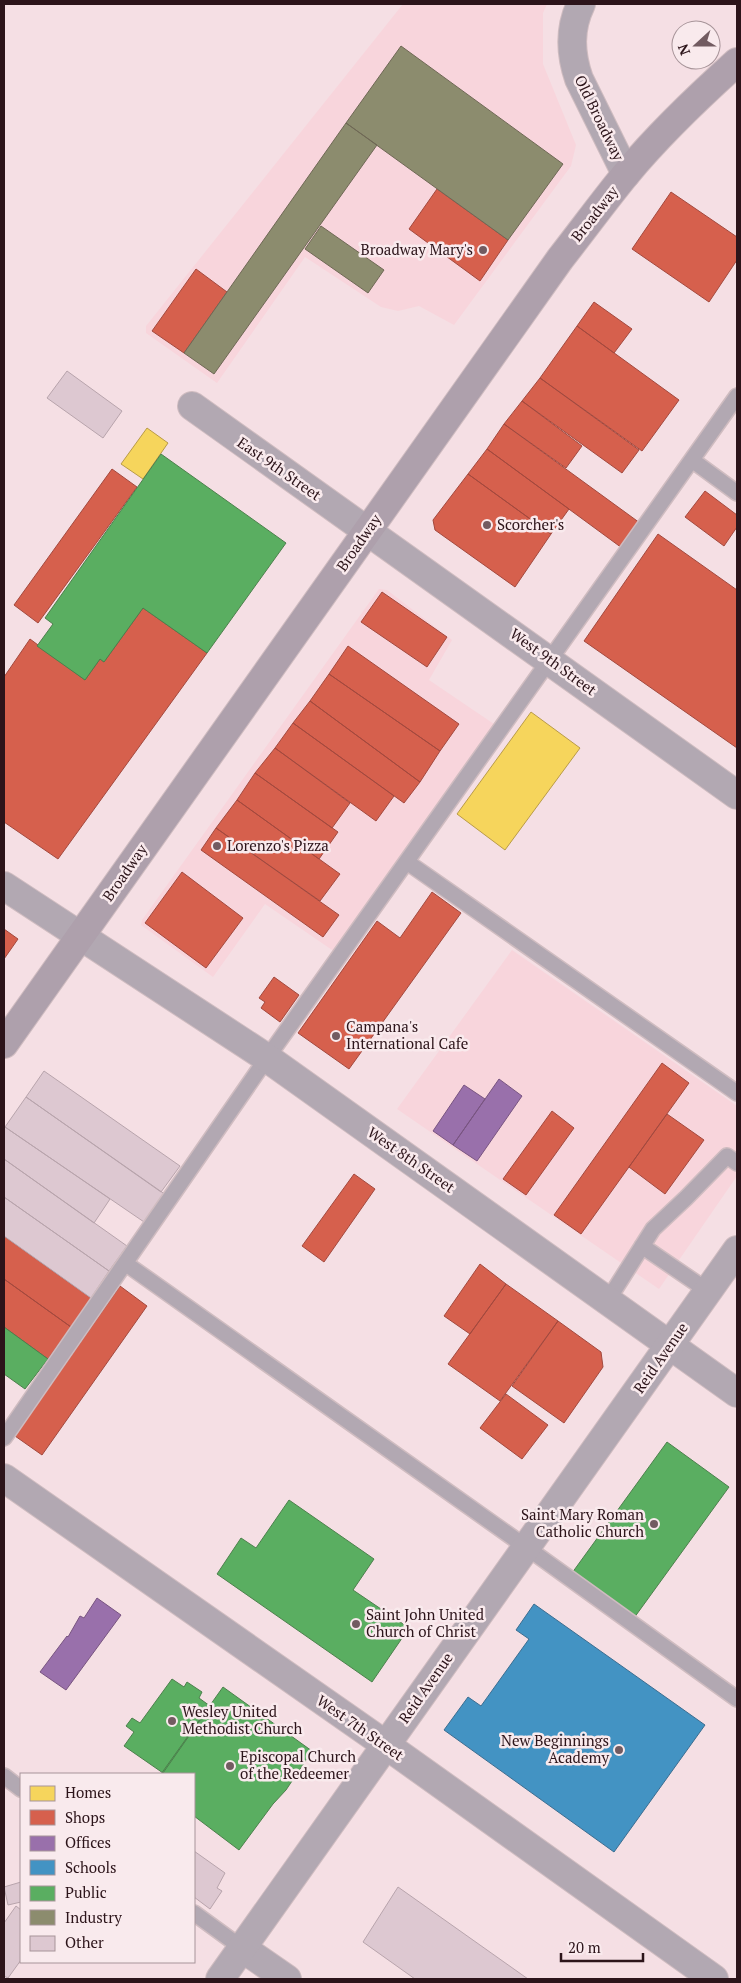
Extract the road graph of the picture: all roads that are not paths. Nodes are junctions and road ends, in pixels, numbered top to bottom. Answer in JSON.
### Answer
{"nodes":[{"id":1,"x":581,"y":4,"type":"edge"},
{"id":2,"x":737,"y":62,"type":"edge"},
{"id":3,"x":626,"y":174,"type":"junction"},
{"id":4,"x":737,"y":396,"type":"edge"},
{"id":5,"x":192,"y":406,"type":"dead end"},
{"id":6,"x":692,"y":460,"type":"junction"},
{"id":7,"x":737,"y":493,"type":"edge"},
{"id":8,"x":367,"y":531,"type":"junction"},
{"id":9,"x":550,"y":660,"type":"junction"},
{"id":10,"x":737,"y":795,"type":"edge"},
{"id":11,"x":407,"y":862,"type":"junction"},
{"id":12,"x":4,"y":886,"type":"edge"},
{"id":13,"x":80,"y":936,"type":"junction"},
{"id":14,"x":4,"y":1044,"type":"edge"},
{"id":15,"x":267,"y":1058,"type":"junction"},
{"id":16,"x":737,"y":1093,"type":"edge"},
{"id":17,"x":737,"y":1163,"type":"edge"},
{"id":18,"x":642,"y":1246,"type":"junction"},
{"id":19,"x":737,"y":1250,"type":"edge"},
{"id":20,"x":125,"y":1263,"type":"junction"},
{"id":21,"x":708,"y":1291,"type":"junction"},
{"id":22,"x":608,"y":1300,"type":"junction"},
{"id":23,"x":670,"y":1344,"type":"junction"},
{"id":24,"x":737,"y":1392,"type":"edge"},
{"id":25,"x":4,"y":1438,"type":"edge"},
{"id":26,"x":4,"y":1478,"type":"edge"},
{"id":27,"x":526,"y":1547,"type":"junction"},
{"id":28,"x":737,"y":1699,"type":"edge"},
{"id":29,"x":386,"y":1745,"type":"junction"},
{"id":30,"x":4,"y":1776,"type":"edge"},
{"id":31,"x":20,"y":1788,"type":"edge"},
{"id":32,"x":195,"y":1914,"type":"edge"},
{"id":33,"x":242,"y":1948,"type":"junction"},
{"id":34,"x":220,"y":1979,"type":"edge"},
{"id":35,"x":287,"y":1979,"type":"edge"},
{"id":36,"x":714,"y":1979,"type":"edge"}],
"edges":[{"from":1,"to":3,"type":"street","name":"Old Broadway"},
{"from":2,"to":3,"type":"main road","name":"Broadway"},
{"from":3,"to":8,"type":"main road","name":"Broadway"},
{"from":4,"to":6,"type":"lane"},
{"from":5,"to":8,"type":"street","name":"East 9th Street"},
{"from":6,"to":7,"type":"lane"},
{"from":6,"to":9,"type":"lane"},
{"from":8,"to":9,"type":"street","name":"West 9th Street"},
{"from":8,"to":13,"type":"main road","name":"Broadway"},
{"from":9,"to":10,"type":"street","name":"West 9th Street"},
{"from":9,"to":11,"type":"lane"},
{"from":11,"to":15,"type":"lane"},
{"from":11,"to":16,"type":"lane"},
{"from":12,"to":13,"type":"street","name":"West 8th Street"},
{"from":13,"to":14,"type":"main road","name":"Broadway"},
{"from":13,"to":15,"type":"street","name":"West 8th Street"},
{"from":15,"to":20,"type":"lane"},
{"from":15,"to":22,"type":"street","name":"West 8th Street"},
{"from":17,"to":18,"type":"lane"},
{"from":18,"to":21,"type":"lane"},
{"from":18,"to":22,"type":"lane"},
{"from":19,"to":21,"type":"street","name":"Reid Avenue"},
{"from":20,"to":25,"type":"lane"},
{"from":20,"to":27,"type":"lane"},
{"from":21,"to":23,"type":"street","name":"Reid Avenue"},
{"from":22,"to":23,"type":"street","name":"West 8th Street"},
{"from":23,"to":24,"type":"street","name":"West 8th Street"},
{"from":23,"to":27,"type":"street","name":"Reid Avenue"},
{"from":26,"to":29,"type":"street","name":"West 7th Street"},
{"from":27,"to":28,"type":"lane"},
{"from":27,"to":29,"type":"street","name":"Reid Avenue"},
{"from":29,"to":33,"type":"street","name":"Reid Avenue"},
{"from":29,"to":36,"type":"street","name":"West 7th Street"},
{"from":30,"to":31,"type":"lane"},
{"from":32,"to":33,"type":"lane"},
{"from":33,"to":34,"type":"street","name":"Reid Avenue"},
{"from":33,"to":35,"type":"street"}]}
